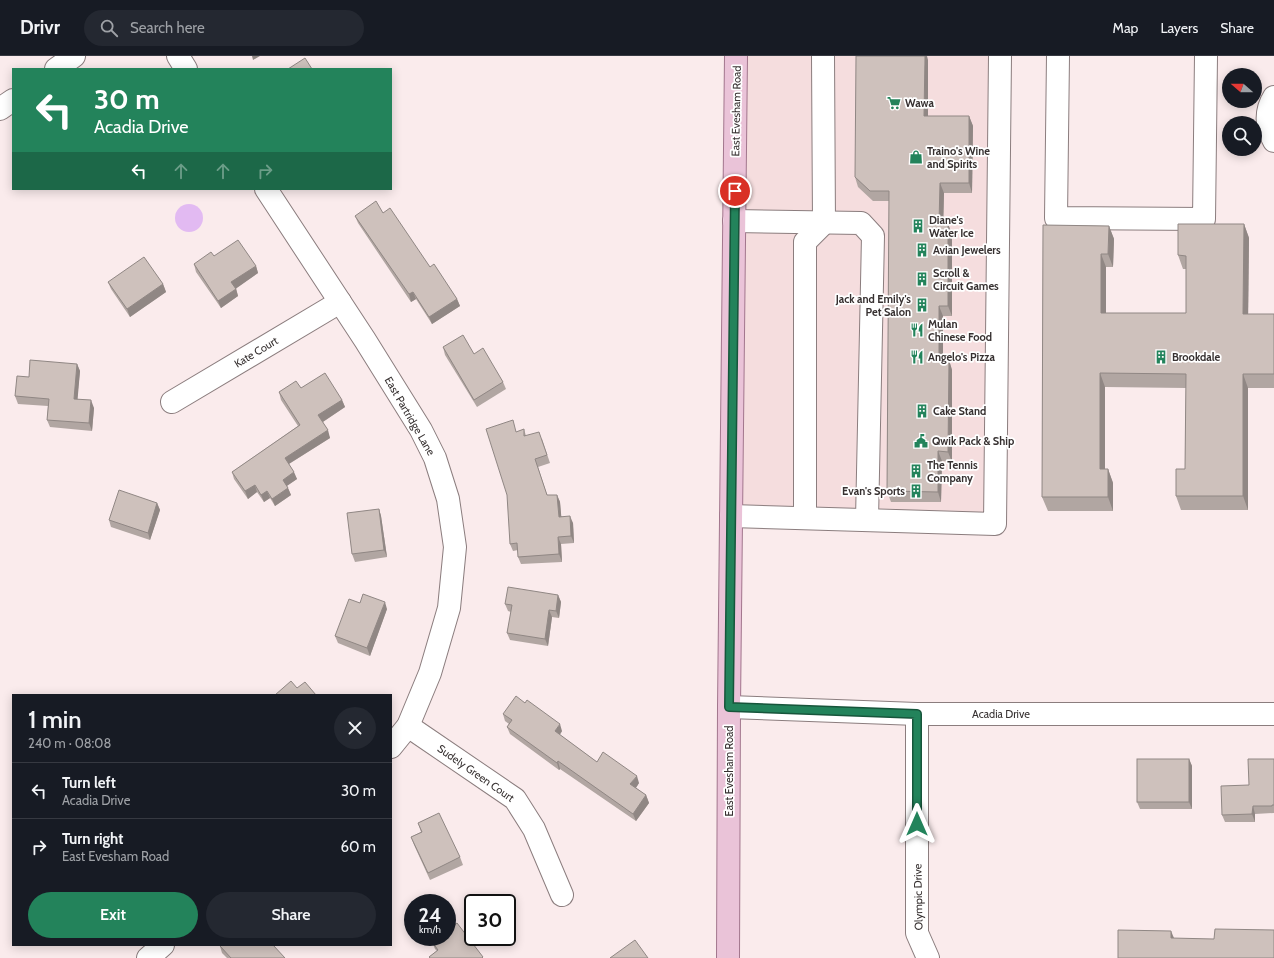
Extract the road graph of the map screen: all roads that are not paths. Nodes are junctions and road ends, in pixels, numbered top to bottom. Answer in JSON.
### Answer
{"nodes":[{"id":1,"x":74,"y":56,"type":"edge"},
{"id":2,"x":178,"y":56,"type":"edge"},
{"id":3,"x":736,"y":56,"type":"edge"},
{"id":4,"x":824,"y":56,"type":"edge"},
{"id":5,"x":1000,"y":56,"type":"edge"},
{"id":6,"x":1058,"y":56,"type":"edge"},
{"id":7,"x":1206,"y":56,"type":"edge"},
{"id":8,"x":57,"y":68,"type":"edge"},
{"id":9,"x":185,"y":68,"type":"edge"},
{"id":10,"x":1274,"y":97,"type":"edge"},
{"id":11,"x":12,"y":101,"type":"edge"},
{"id":12,"x":0,"y":109,"type":"edge"},
{"id":13,"x":1274,"y":141,"type":"edge"},
{"id":14,"x":267,"y":190,"type":"edge"},
{"id":15,"x":734,"y":221,"type":"junction"},
{"id":16,"x":824,"y":223,"type":"junction"},
{"id":17,"x":340,"y":302,"type":"junction"},
{"id":18,"x":172,"y":402,"type":"dead end"},
{"id":19,"x":731,"y":516,"type":"junction"},
{"id":20,"x":805,"y":518,"type":"junction"},
{"id":21,"x":867,"y":520,"type":"junction"},
{"id":22,"x":729,"y":707,"type":"junction"},
{"id":23,"x":917,"y":714,"type":"junction"},
{"id":24,"x":1274,"y":714,"type":"edge"},
{"id":25,"x":408,"y":726,"type":"junction"},
{"id":26,"x":392,"y":746,"type":"edge"},
{"id":27,"x":562,"y":895,"type":"dead end"},
{"id":28,"x":728,"y":958,"type":"edge"},
{"id":29,"x":928,"y":958,"type":"edge"}],
"edges":[{"from":1,"to":8,"type":"street"},
{"from":2,"to":9,"type":"street"},
{"from":3,"to":15,"type":"main road","name":"East Evesham Road"},
{"from":4,"to":16,"type":"street"},
{"from":5,"to":21,"type":"street"},
{"from":6,"to":7,"type":"street"},
{"from":10,"to":13,"type":"street"},
{"from":11,"to":12,"type":"street"},
{"from":14,"to":17,"type":"street","name":"East Partridge Lane"},
{"from":15,"to":16,"type":"street"},
{"from":15,"to":19,"type":"main road","name":"East Evesham Road"},
{"from":16,"to":20,"type":"street"},
{"from":16,"to":21,"type":"street"},
{"from":17,"to":18,"type":"street","name":"Kate Court"},
{"from":17,"to":25,"type":"street","name":"East Partridge Lane"},
{"from":19,"to":20,"type":"street"},
{"from":19,"to":22,"type":"main road","name":"East Evesham Road"},
{"from":20,"to":21,"type":"street"},
{"from":22,"to":23,"type":"street","name":"Acadia Drive"},
{"from":22,"to":28,"type":"main road","name":"East Evesham Road"},
{"from":23,"to":24,"type":"street","name":"Acadia Drive"},
{"from":23,"to":29,"type":"street","name":"Olympic Drive"},
{"from":25,"to":26,"type":"street","name":"East Partridge Lane"},
{"from":25,"to":27,"type":"street","name":"Sudely Green Court"}]}
